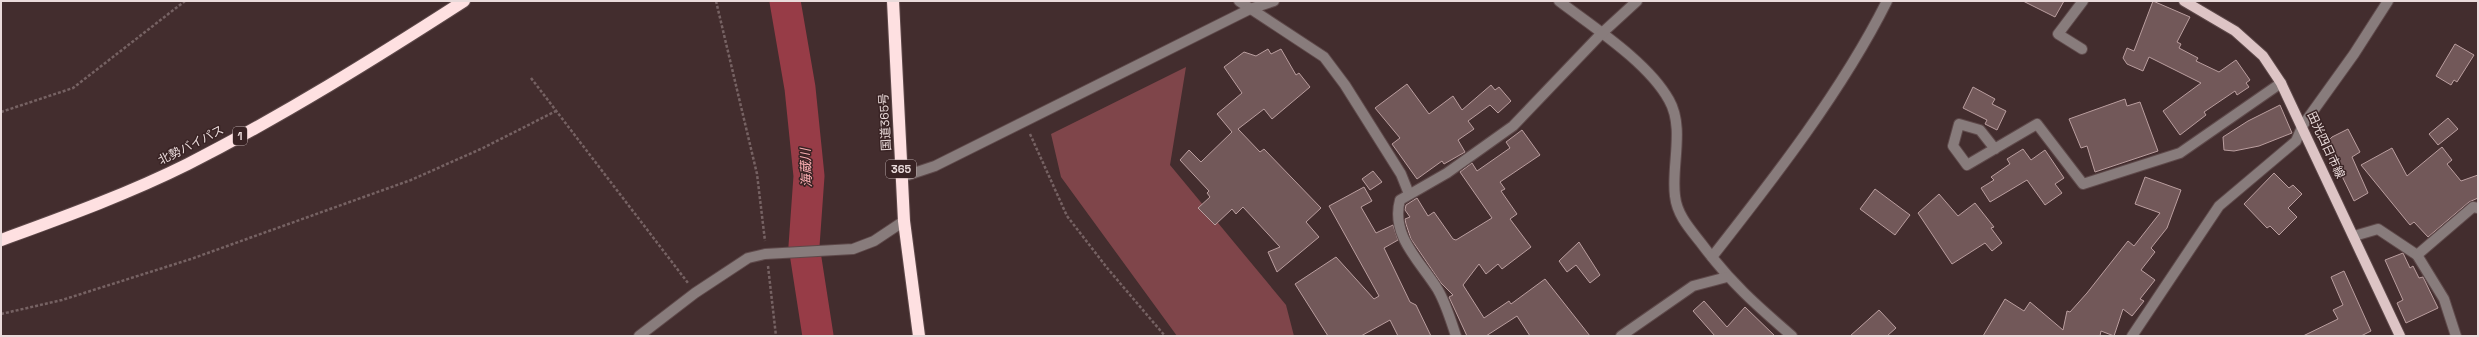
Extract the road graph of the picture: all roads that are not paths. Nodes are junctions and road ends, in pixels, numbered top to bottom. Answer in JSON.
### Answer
{"nodes":[{"id":1,"x":464,"y":1,"type":"edge"},
{"id":2,"x":894,"y":1,"type":"edge"},
{"id":3,"x":1239,"y":1,"type":"edge"},
{"id":4,"x":1274,"y":1,"type":"edge"},
{"id":5,"x":1559,"y":1,"type":"edge"},
{"id":6,"x":1637,"y":1,"type":"edge"},
{"id":7,"x":1887,"y":1,"type":"edge"},
{"id":8,"x":2083,"y":1,"type":"edge"},
{"id":9,"x":2184,"y":1,"type":"edge"},
{"id":10,"x":2388,"y":1,"type":"edge"},
{"id":11,"x":1250,"y":9,"type":"junction"},
{"id":12,"x":1602,"y":34,"type":"junction"},
{"id":13,"x":2082,"y":49,"type":"dead end"},
{"id":14,"x":2282,"y":83,"type":"junction"},
{"id":15,"x":2303,"y":125,"type":"junction"},
{"id":16,"x":1995,"y":149,"type":"dead end"},
{"id":17,"x":902,"y":177,"type":"junction"},
{"id":18,"x":1409,"y":194,"type":"junction"},
{"id":19,"x":2478,"y":208,"type":"edge"},
{"id":20,"x":899,"y":224,"type":"junction"},
{"id":21,"x":2354,"y":236,"type":"junction"},
{"id":22,"x":1,"y":240,"type":"edge"},
{"id":23,"x":2417,"y":255,"type":"junction"},
{"id":24,"x":1712,"y":257,"type":"junction"},
{"id":25,"x":1727,"y":277,"type":"junction"},
{"id":26,"x":639,"y":336,"type":"edge"},
{"id":27,"x":919,"y":336,"type":"edge"},
{"id":28,"x":1456,"y":336,"type":"edge"},
{"id":29,"x":1622,"y":336,"type":"edge"},
{"id":30,"x":1792,"y":336,"type":"edge"},
{"id":31,"x":2132,"y":336,"type":"edge"},
{"id":32,"x":2400,"y":336,"type":"edge"},
{"id":33,"x":2456,"y":336,"type":"edge"}],
"edges":[{"from":1,"to":22,"type":"highway","name":"北勢バイパス","number":"1"},
{"from":2,"to":17,"type":"highway","name":"国道365号","number":"365"},
{"from":3,"to":11,"type":"street"},
{"from":4,"to":11,"type":"street"},
{"from":5,"to":12,"type":"street"},
{"from":6,"to":12,"type":"street"},
{"from":7,"to":24,"type":"street"},
{"from":8,"to":13,"type":"street"},
{"from":9,"to":14,"type":"main road","name":"田光四日市線"},
{"from":10,"to":15,"type":"street"},
{"from":11,"to":17,"type":"street"},
{"from":11,"to":18,"type":"street"},
{"from":12,"to":18,"type":"street"},
{"from":12,"to":24,"type":"street"},
{"from":14,"to":15,"type":"main road","name":"田光四日市線"},
{"from":14,"to":16,"type":"street"},
{"from":15,"to":21,"type":"main road","name":"田光四日市線"},
{"from":15,"to":31,"type":"street"},
{"from":17,"to":20,"type":"highway","name":"国道365号","number":"365"},
{"from":18,"to":28,"type":"street"},
{"from":19,"to":23,"type":"street"},
{"from":20,"to":26,"type":"street"},
{"from":20,"to":27,"type":"highway","name":"国道365号","number":"365"},
{"from":21,"to":23,"type":"street"},
{"from":21,"to":32,"type":"main road","name":"田光四日市線"},
{"from":23,"to":33,"type":"street"},
{"from":24,"to":25,"type":"street"},
{"from":25,"to":29,"type":"street"},
{"from":25,"to":30,"type":"street"}]}
